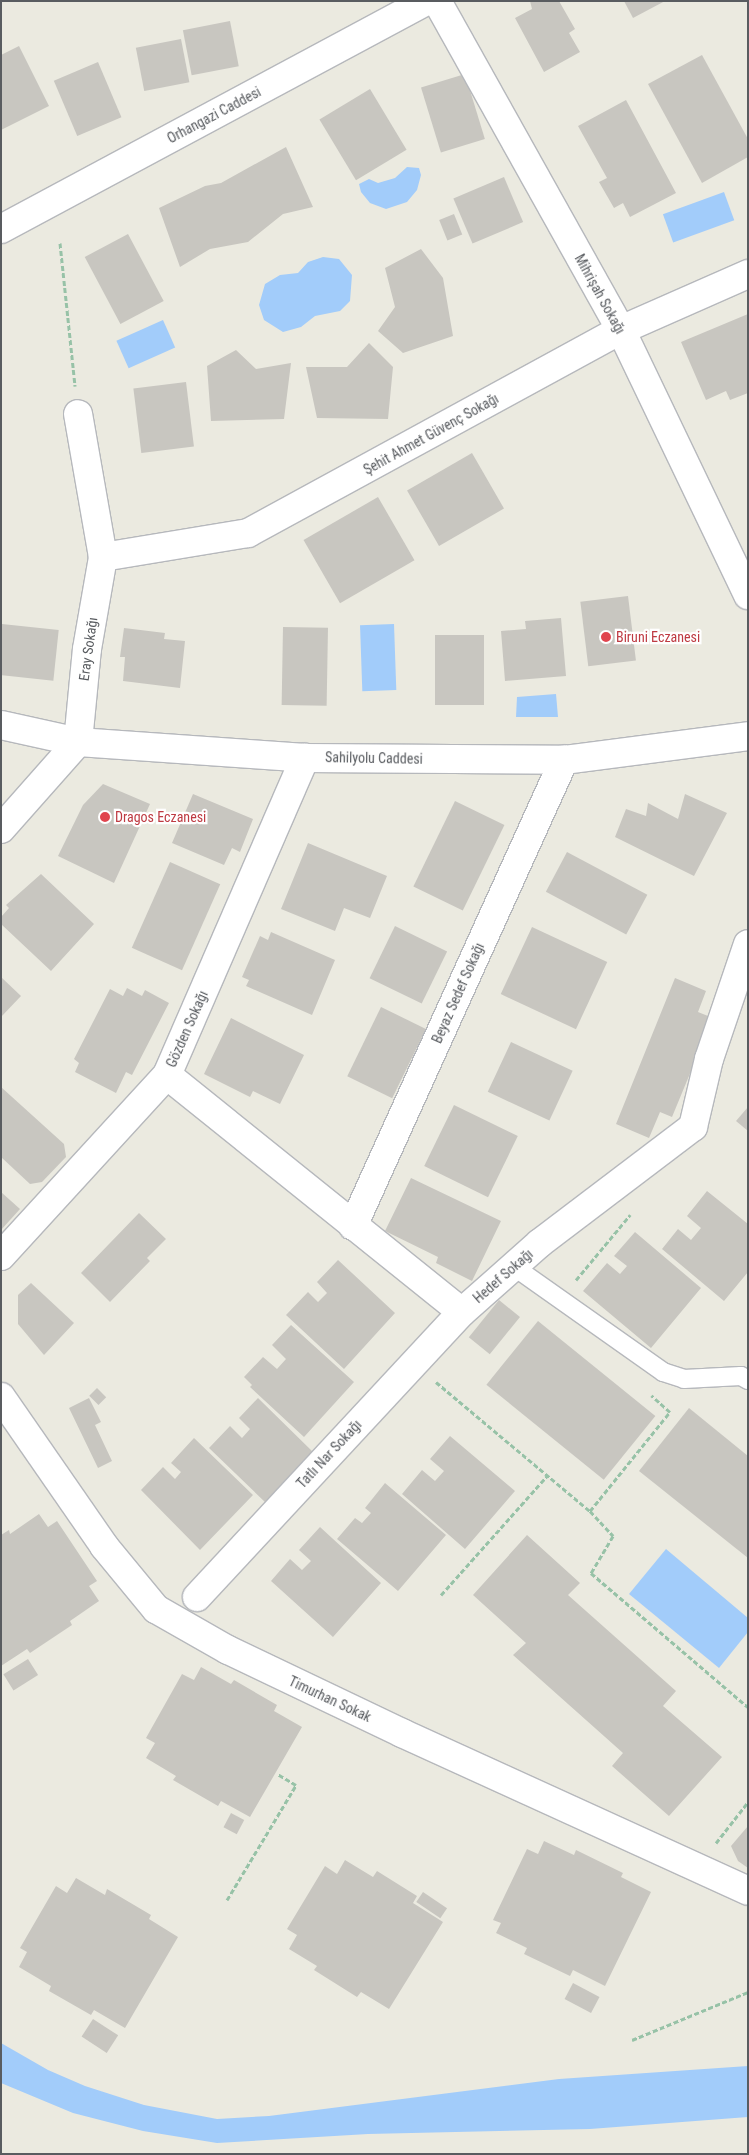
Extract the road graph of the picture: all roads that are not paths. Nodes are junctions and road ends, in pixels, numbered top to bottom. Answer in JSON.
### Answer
{"nodes":[{"id":1,"x":426,"y":1,"type":"edge"},
{"id":2,"x":437,"y":1,"type":"edge"},
{"id":3,"x":1,"y":228,"type":"edge"},
{"id":4,"x":748,"y":274,"type":"edge"},
{"id":5,"x":621,"y":330,"type":"junction"},
{"id":6,"x":78,"y":414,"type":"road end"},
{"id":7,"x":103,"y":557,"type":"junction"},
{"id":8,"x":748,"y":595,"type":"edge"},
{"id":9,"x":1,"y":725,"type":"edge"},
{"id":10,"x":748,"y":736,"type":"edge"},
{"id":11,"x":78,"y":742,"type":"junction"},
{"id":12,"x":305,"y":758,"type":"junction"},
{"id":13,"x":564,"y":760,"type":"junction"},
{"id":14,"x":1,"y":829,"type":"edge"},
{"id":15,"x":748,"y":944,"type":"edge"},
{"id":16,"x":167,"y":1074,"type":"junction"},
{"id":17,"x":353,"y":1226,"type":"junction"},
{"id":18,"x":1,"y":1256,"type":"edge"},
{"id":19,"x":512,"y":1266,"type":"junction"},
{"id":20,"x":462,"y":1312,"type":"junction"},
{"id":21,"x":748,"y":1380,"type":"edge"},
{"id":22,"x":1,"y":1397,"type":"edge"},
{"id":23,"x":197,"y":1597,"type":"dead end"},
{"id":24,"x":748,"y":1891,"type":"edge"}],
"edges":[{"from":1,"to":3,"type":"street","name":"Orhangazi Caddesi"},
{"from":2,"to":5,"type":"street","name":"Mihrişah Sokağı"},
{"from":4,"to":5,"type":"street","name":"Şehit Ahmet Güvenç Sokağı"},
{"from":5,"to":7,"type":"street","name":"Şehit Ahmet Güvenç Sokağı"},
{"from":5,"to":8,"type":"street","name":"Mihrişah Sokağı"},
{"from":6,"to":7,"type":"street","name":"Eray Sokağı"},
{"from":7,"to":11,"type":"street","name":"Eray Sokağı"},
{"from":9,"to":11,"type":"street","name":"Sahilyolu Caddesi"},
{"from":10,"to":13,"type":"street","name":"Sahilyolu Caddesi"},
{"from":11,"to":12,"type":"street","name":"Sahilyolu Caddesi"},
{"from":11,"to":14,"type":"street"},
{"from":12,"to":13,"type":"street","name":"Sahilyolu Caddesi"},
{"from":12,"to":16,"type":"street","name":"Gözden Sokağı"},
{"from":13,"to":17,"type":"street","name":"Beyaz Sedef Sokağı"},
{"from":15,"to":19,"type":"street","name":"Hedef Sokağı"},
{"from":16,"to":17,"type":"street","name":"Hedef Sokağı"},
{"from":16,"to":18,"type":"street","name":"Gözden Sokağı"},
{"from":17,"to":20,"type":"street","name":"Hedef Sokağı"},
{"from":19,"to":20,"type":"street","name":"Hedef Sokağı"},
{"from":19,"to":21,"type":"lane"},
{"from":20,"to":23,"type":"street","name":"Tatlı Nar Sokağı"},
{"from":22,"to":24,"type":"street","name":"Timurhan Sokak"}]}
